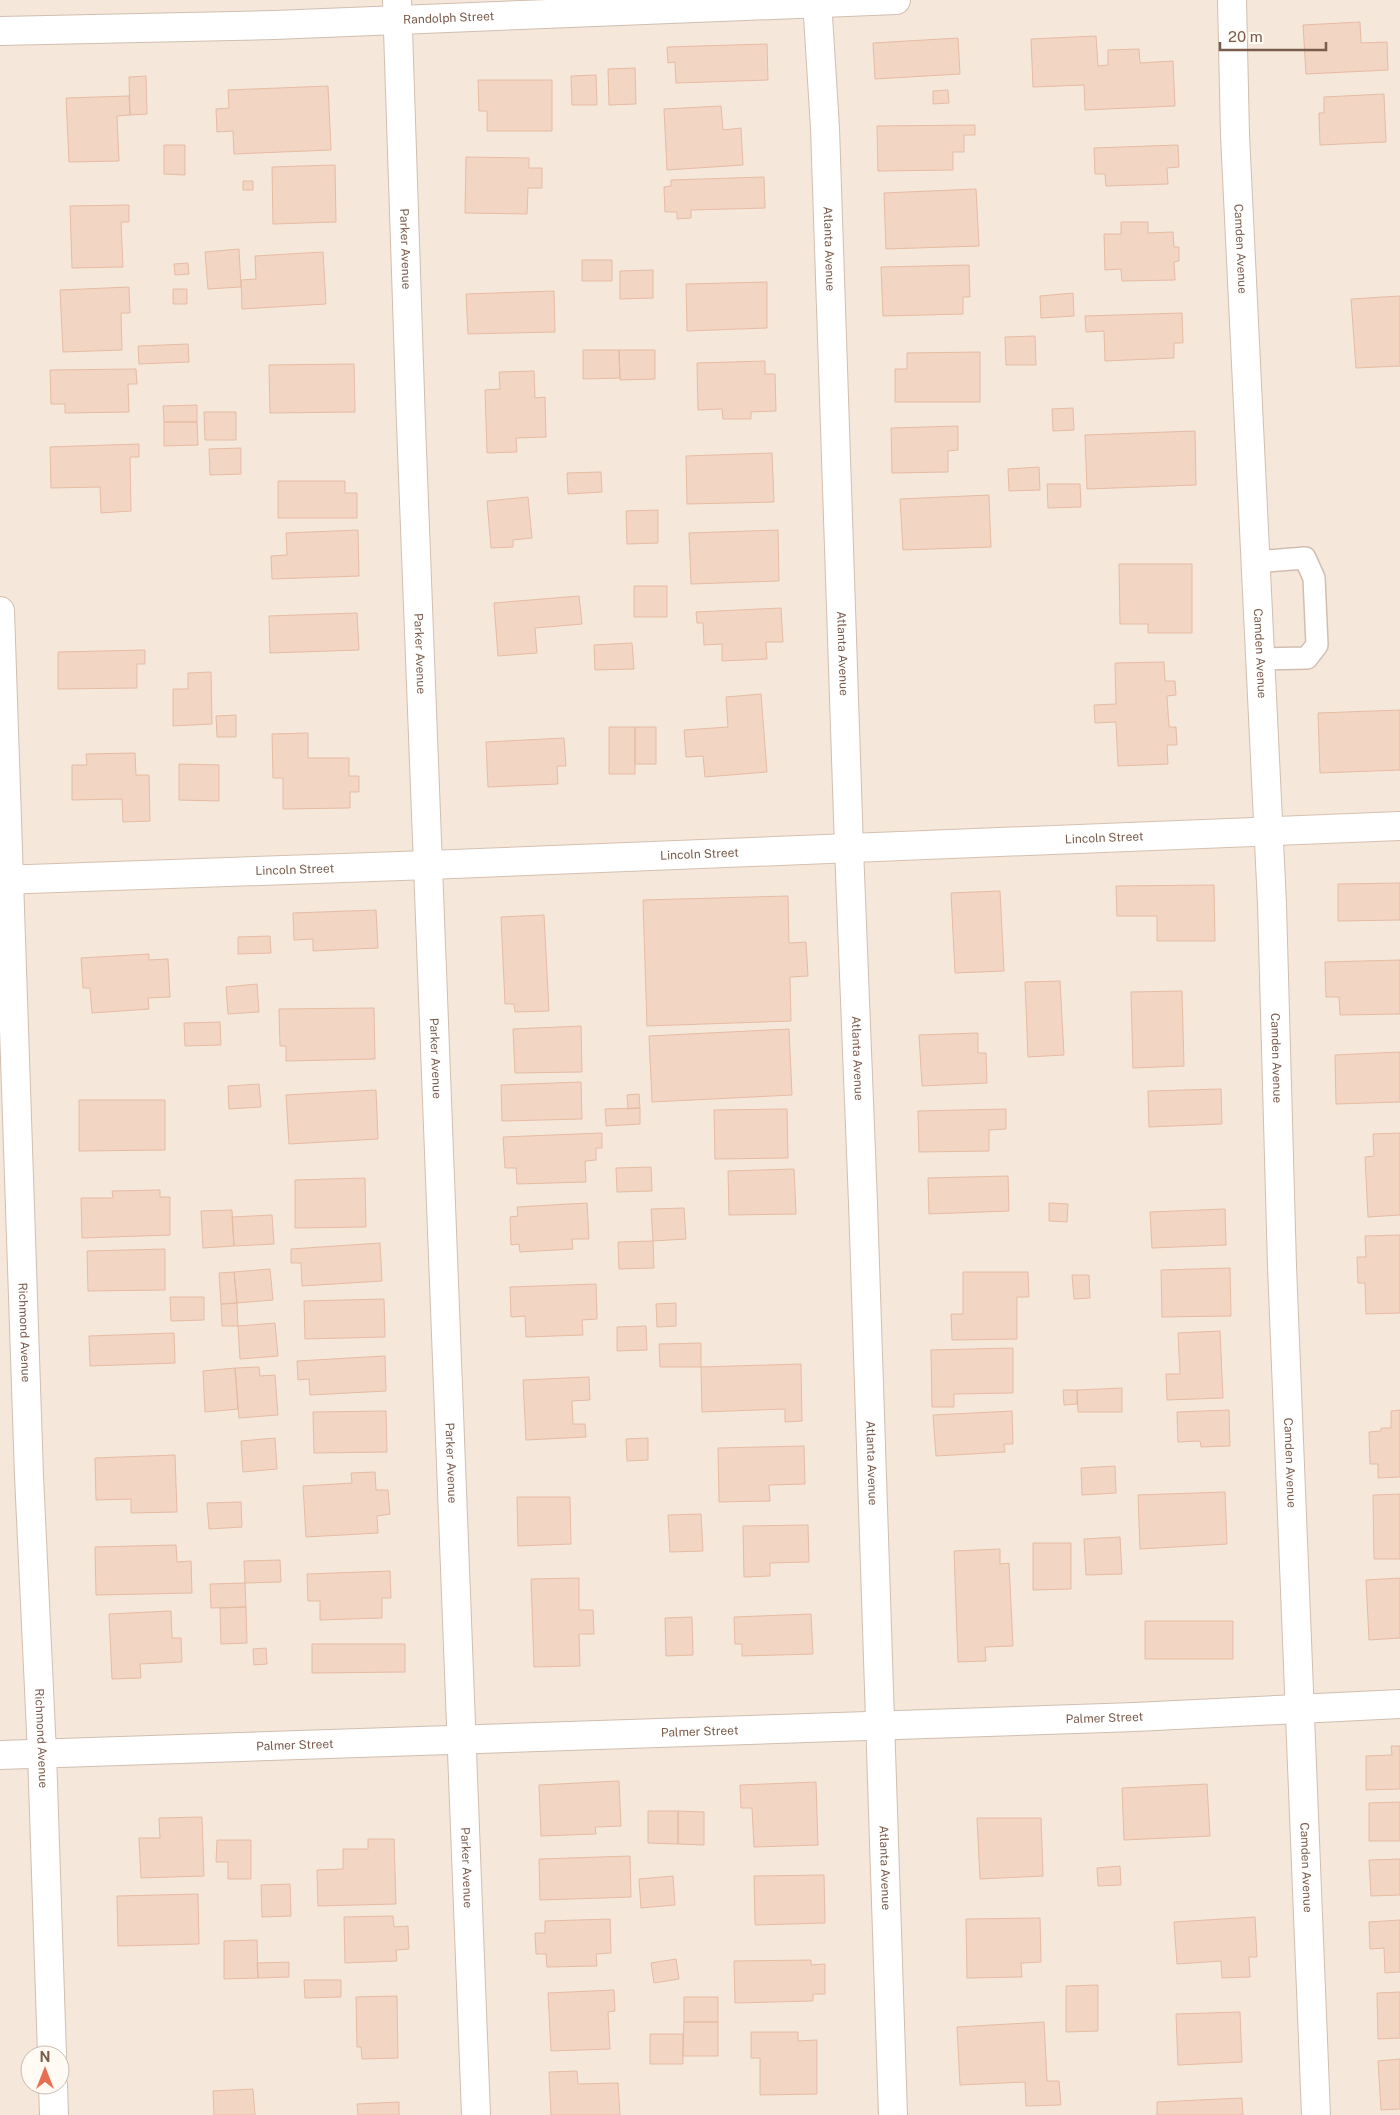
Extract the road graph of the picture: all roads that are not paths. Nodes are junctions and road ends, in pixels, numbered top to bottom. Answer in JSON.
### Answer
{"nodes":[{"id":1,"x":896,"y":0,"type":"edge"},
{"id":2,"x":1232,"y":0,"type":"edge"},
{"id":3,"x":817,"y":1,"type":"edge"},
{"id":4,"x":397,"y":10,"type":"edge"},
{"id":5,"x":0,"y":31,"type":"edge"},
{"id":6,"x":1255,"y":562,"type":"junction"},
{"id":7,"x":0,"y":611,"type":"edge"},
{"id":8,"x":1260,"y":659,"type":"junction"},
{"id":9,"x":1400,"y":826,"type":"edge"},
{"id":10,"x":1268,"y":830,"type":"junction"},
{"id":11,"x":849,"y":848,"type":"junction"},
{"id":12,"x":429,"y":865,"type":"junction"},
{"id":13,"x":5,"y":879,"type":"edge"},
{"id":14,"x":1400,"y":1704,"type":"edge"},
{"id":15,"x":1298,"y":1709,"type":"junction"},
{"id":16,"x":881,"y":1725,"type":"junction"},
{"id":17,"x":462,"y":1739,"type":"junction"},
{"id":18,"x":42,"y":1753,"type":"junction"},
{"id":19,"x":0,"y":1755,"type":"edge"},
{"id":20,"x":52,"y":2045,"type":"edge"},
{"id":21,"x":53,"y":2095,"type":"edge"},
{"id":22,"x":54,"y":2115,"type":"edge"},
{"id":23,"x":476,"y":2115,"type":"edge"},
{"id":24,"x":893,"y":2115,"type":"edge"},
{"id":25,"x":1316,"y":2115,"type":"edge"}],
"edges":[{"from":1,"to":3,"type":"street","name":"Randolph Street"},
{"from":2,"to":6,"type":"street","name":"Camden Avenue"},
{"from":3,"to":4,"type":"street","name":"Randolph Street"},
{"from":3,"to":11,"type":"street","name":"Atlanta Avenue"},
{"from":4,"to":5,"type":"street","name":"Randolph Street"},
{"from":4,"to":12,"type":"street","name":"Parker Avenue"},
{"from":6,"to":8,"type":"street","name":"Camden Avenue"},
{"from":6,"to":8,"type":"lane"},
{"from":7,"to":13,"type":"street","name":"Richmond Avenue"},
{"from":8,"to":10,"type":"street","name":"Camden Avenue"},
{"from":9,"to":10,"type":"street","name":"Lincoln Street"},
{"from":10,"to":11,"type":"street","name":"Lincoln Street"},
{"from":10,"to":15,"type":"street","name":"Camden Avenue"},
{"from":11,"to":12,"type":"street","name":"Lincoln Street"},
{"from":11,"to":16,"type":"street","name":"Atlanta Avenue"},
{"from":12,"to":13,"type":"street","name":"Lincoln Street"},
{"from":12,"to":17,"type":"street","name":"Parker Avenue"},
{"from":13,"to":18,"type":"street","name":"Richmond Avenue"},
{"from":14,"to":15,"type":"street","name":"Palmer Street"},
{"from":15,"to":16,"type":"street","name":"Palmer Street"},
{"from":15,"to":25,"type":"street","name":"Camden Avenue"},
{"from":16,"to":17,"type":"street","name":"Palmer Street"},
{"from":16,"to":24,"type":"street","name":"Atlanta Avenue"},
{"from":17,"to":18,"type":"street","name":"Palmer Street"},
{"from":17,"to":23,"type":"street","name":"Parker Avenue"},
{"from":18,"to":19,"type":"street","name":"Palmer Street"},
{"from":18,"to":20,"type":"street","name":"Richmond Avenue"},
{"from":21,"to":22,"type":"street"}]}
